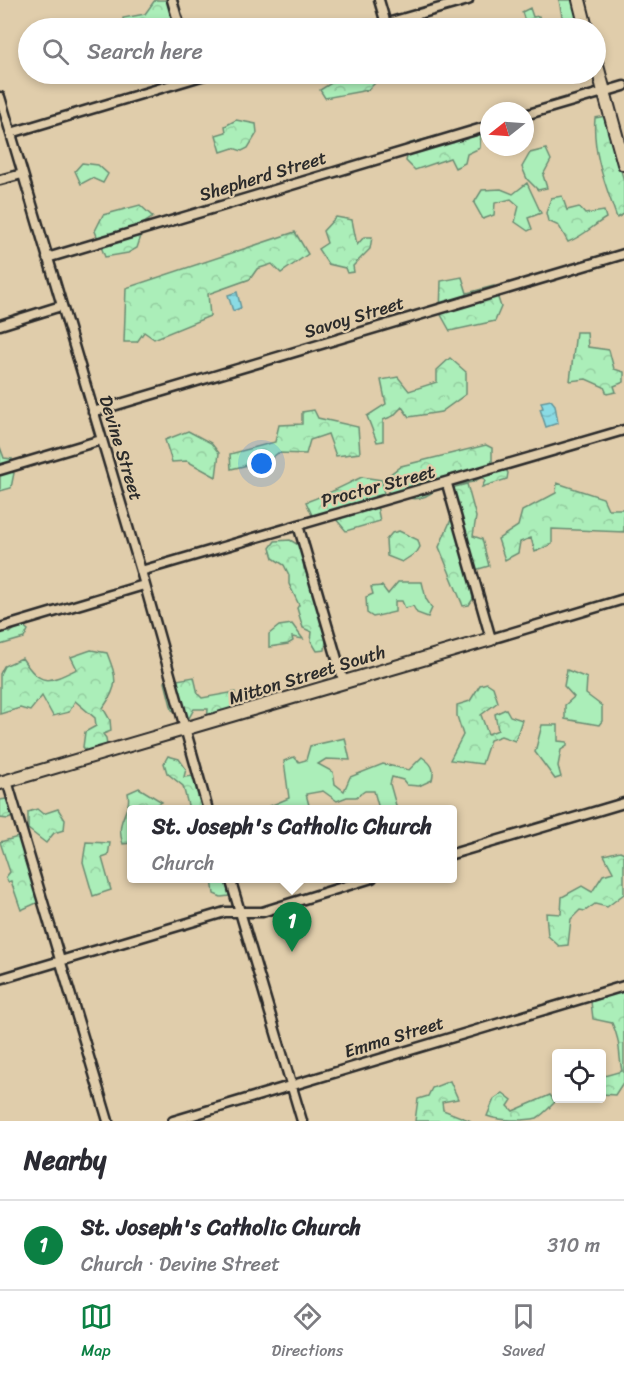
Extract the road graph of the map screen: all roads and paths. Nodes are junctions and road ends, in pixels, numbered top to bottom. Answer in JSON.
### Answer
{"nodes":[{"id":1,"x":172,"y":0,"type":"edge"},
{"id":2,"x":379,"y":0,"type":"edge"},
{"id":3,"x":468,"y":0,"type":"edge"},
{"id":4,"x":579,"y":0,"type":"edge"},
{"id":5,"x":177,"y":18,"type":"edge"},
{"id":6,"x":384,"y":18,"type":"edge"},
{"id":7,"x":406,"y":18,"type":"edge"},
{"id":8,"x":584,"y":18,"type":"edge"},
{"id":9,"x":165,"y":84,"type":"edge"},
{"id":10,"x":602,"y":84,"type":"edge"},
{"id":11,"x":624,"y":86,"type":"edge"},
{"id":12,"x":604,"y":92,"type":"junction"},
{"id":13,"x":0,"y":97,"type":"edge"},
{"id":14,"x":534,"y":112,"type":"edge"},
{"id":15,"x":480,"y":129,"type":"edge"},
{"id":16,"x":10,"y":133,"type":"junction"},
{"id":17,"x":624,"y":164,"type":"edge"},
{"id":18,"x":22,"y":174,"type":"junction"},
{"id":19,"x":0,"y":180,"type":"edge"},
{"id":20,"x":624,"y":254,"type":"edge"},
{"id":21,"x":47,"y":258,"type":"junction"},
{"id":22,"x":61,"y":306,"type":"junction"},
{"id":23,"x":0,"y":325,"type":"edge"},
{"id":24,"x":93,"y":412,"type":"junction"},
{"id":25,"x":624,"y":430,"type":"edge"},
{"id":26,"x":101,"y":440,"type":"junction"},
{"id":27,"x":0,"y":470,"type":"edge"},
{"id":28,"x":447,"y":484,"type":"junction"},
{"id":29,"x":298,"y":525,"type":"junction"},
{"id":30,"x":141,"y":571,"type":"junction"},
{"id":31,"x":144,"y":585,"type":"junction"},
{"id":32,"x":624,"y":599,"type":"edge"},
{"id":33,"x":0,"y":628,"type":"edge"},
{"id":34,"x":491,"y":639,"type":"junction"},
{"id":35,"x":344,"y":683,"type":"junction"},
{"id":36,"x":187,"y":730,"type":"junction"},
{"id":37,"x":4,"y":782,"type":"edge"},
{"id":38,"x":624,"y":803,"type":"edge"},
{"id":39,"x":207,"y":805,"type":"edge"},
{"id":40,"x":457,"y":854,"type":"edge"},
{"id":41,"x":231,"y":883,"type":"edge"},
{"id":42,"x":359,"y":883,"type":"edge"},
{"id":43,"x":240,"y":911,"type":"junction"},
{"id":44,"x":61,"y":962,"type":"junction"},
{"id":45,"x":0,"y":979,"type":"edge"},
{"id":46,"x":624,"y":986,"type":"edge"},
{"id":47,"x":291,"y":1085,"type":"junction"},
{"id":48,"x":108,"y":1121,"type":"edge"},
{"id":49,"x":173,"y":1121,"type":"edge"},
{"id":50,"x":302,"y":1121,"type":"edge"}],
"edges":[{"from":1,"to":5,"type":"street"},
{"from":2,"to":6,"type":"street"},
{"from":3,"to":7,"type":"street"},
{"from":4,"to":8,"type":"street"},
{"from":9,"to":16,"type":"street"},
{"from":10,"to":12,"type":"street"},
{"from":11,"to":12,"type":"street"},
{"from":12,"to":14,"type":"street"},
{"from":12,"to":17,"type":"street"},
{"from":13,"to":16,"type":"street","name":"Devine Street"},
{"from":15,"to":21,"type":"street","name":"Shepherd Street"},
{"from":16,"to":18,"type":"street","name":"Devine Street"},
{"from":18,"to":19,"type":"street"},
{"from":18,"to":21,"type":"street","name":"Devine Street"},
{"from":20,"to":24,"type":"street","name":"Savoy Street"},
{"from":21,"to":22,"type":"street","name":"Devine Street"},
{"from":22,"to":23,"type":"street"},
{"from":22,"to":24,"type":"street","name":"Devine Street"},
{"from":24,"to":26,"type":"street","name":"Devine Street"},
{"from":25,"to":28,"type":"street","name":"Proctor Street"},
{"from":26,"to":27,"type":"street"},
{"from":26,"to":30,"type":"street","name":"Devine Street"},
{"from":28,"to":29,"type":"street","name":"Proctor Street"},
{"from":28,"to":34,"type":"street"},
{"from":29,"to":30,"type":"street","name":"Proctor Street"},
{"from":29,"to":35,"type":"street"},
{"from":30,"to":31,"type":"street","name":"Devine Street"},
{"from":31,"to":33,"type":"street"},
{"from":31,"to":36,"type":"street","name":"Devine Street"},
{"from":32,"to":34,"type":"street","name":"Mitton Street South"},
{"from":34,"to":35,"type":"street","name":"Mitton Street South"},
{"from":35,"to":36,"type":"street","name":"Mitton Street South"},
{"from":36,"to":37,"type":"street","name":"Mitton Street South"},
{"from":36,"to":39,"type":"street","name":"Devine Street"},
{"from":37,"to":44,"type":"street"},
{"from":38,"to":40,"type":"street"},
{"from":41,"to":43,"type":"street"},
{"from":42,"to":43,"type":"street"},
{"from":43,"to":44,"type":"street"},
{"from":43,"to":47,"type":"street"},
{"from":44,"to":45,"type":"street"},
{"from":44,"to":48,"type":"street"},
{"from":46,"to":47,"type":"street","name":"Emma Street"},
{"from":47,"to":49,"type":"street","name":"Emma Street"},
{"from":47,"to":50,"type":"street"}]}
